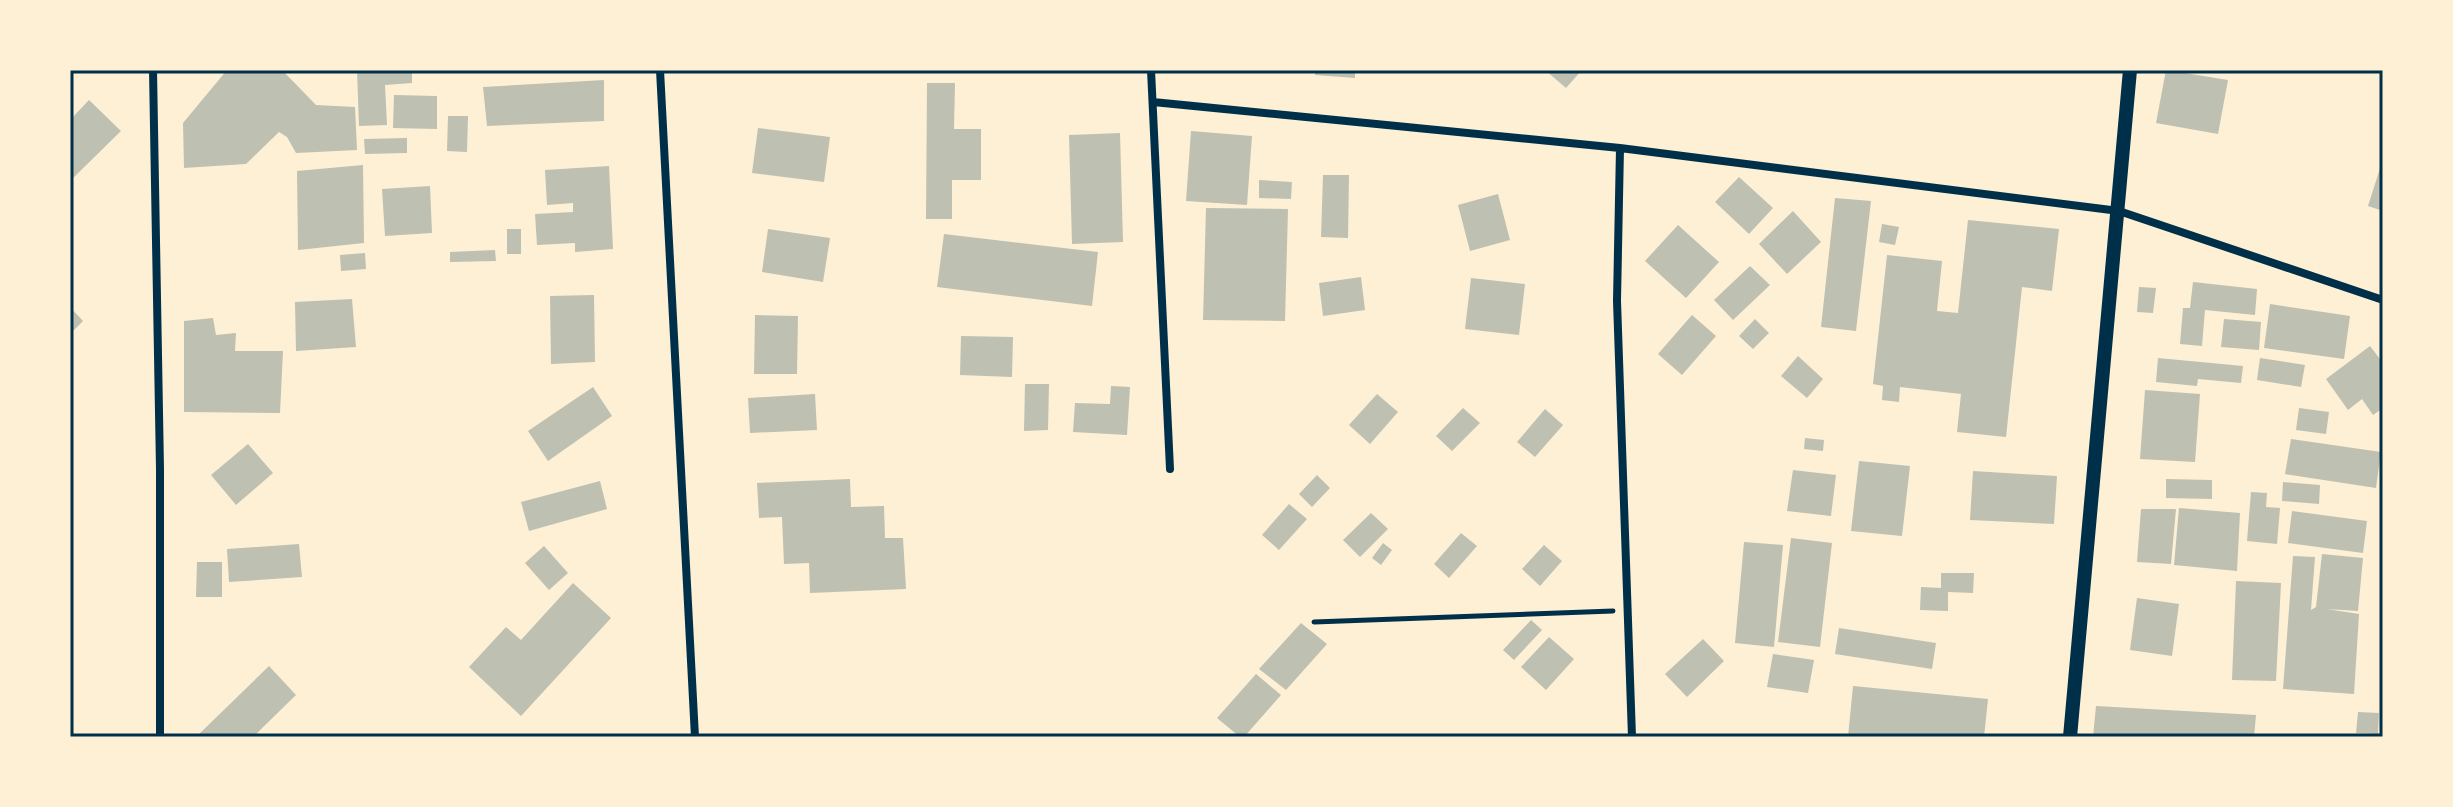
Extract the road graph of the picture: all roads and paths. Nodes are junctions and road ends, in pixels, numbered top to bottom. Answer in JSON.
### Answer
{"nodes":[{"id":1,"x":153,"y":70,"type":"edge"},
{"id":2,"x":660,"y":70,"type":"edge"},
{"id":3,"x":1151,"y":70,"type":"edge"},
{"id":4,"x":2130,"y":70,"type":"edge"},
{"id":5,"x":1153,"y":102,"type":"junction"},
{"id":6,"x":1620,"y":148,"type":"junction"},
{"id":7,"x":2119,"y":211,"type":"junction"},
{"id":8,"x":2383,"y":300,"type":"edge"},
{"id":9,"x":1170,"y":469,"type":"dead end"},
{"id":10,"x":1628,"y":611,"type":"junction"},
{"id":11,"x":1314,"y":622,"type":"dead end"},
{"id":12,"x":160,"y":737,"type":"edge"},
{"id":13,"x":695,"y":737,"type":"edge"},
{"id":14,"x":1632,"y":737,"type":"edge"},
{"id":15,"x":2070,"y":737,"type":"edge"}],
"edges":[{"from":1,"to":12,"type":"street"},
{"from":2,"to":13,"type":"street"},
{"from":3,"to":5,"type":"street"},
{"from":4,"to":7,"type":"street"},
{"from":5,"to":6,"type":"street"},
{"from":5,"to":9,"type":"street"},
{"from":6,"to":7,"type":"street"},
{"from":6,"to":10,"type":"street"},
{"from":7,"to":8,"type":"street"},
{"from":7,"to":15,"type":"street"},
{"from":10,"to":11,"type":"path"},
{"from":10,"to":14,"type":"street"}]}
